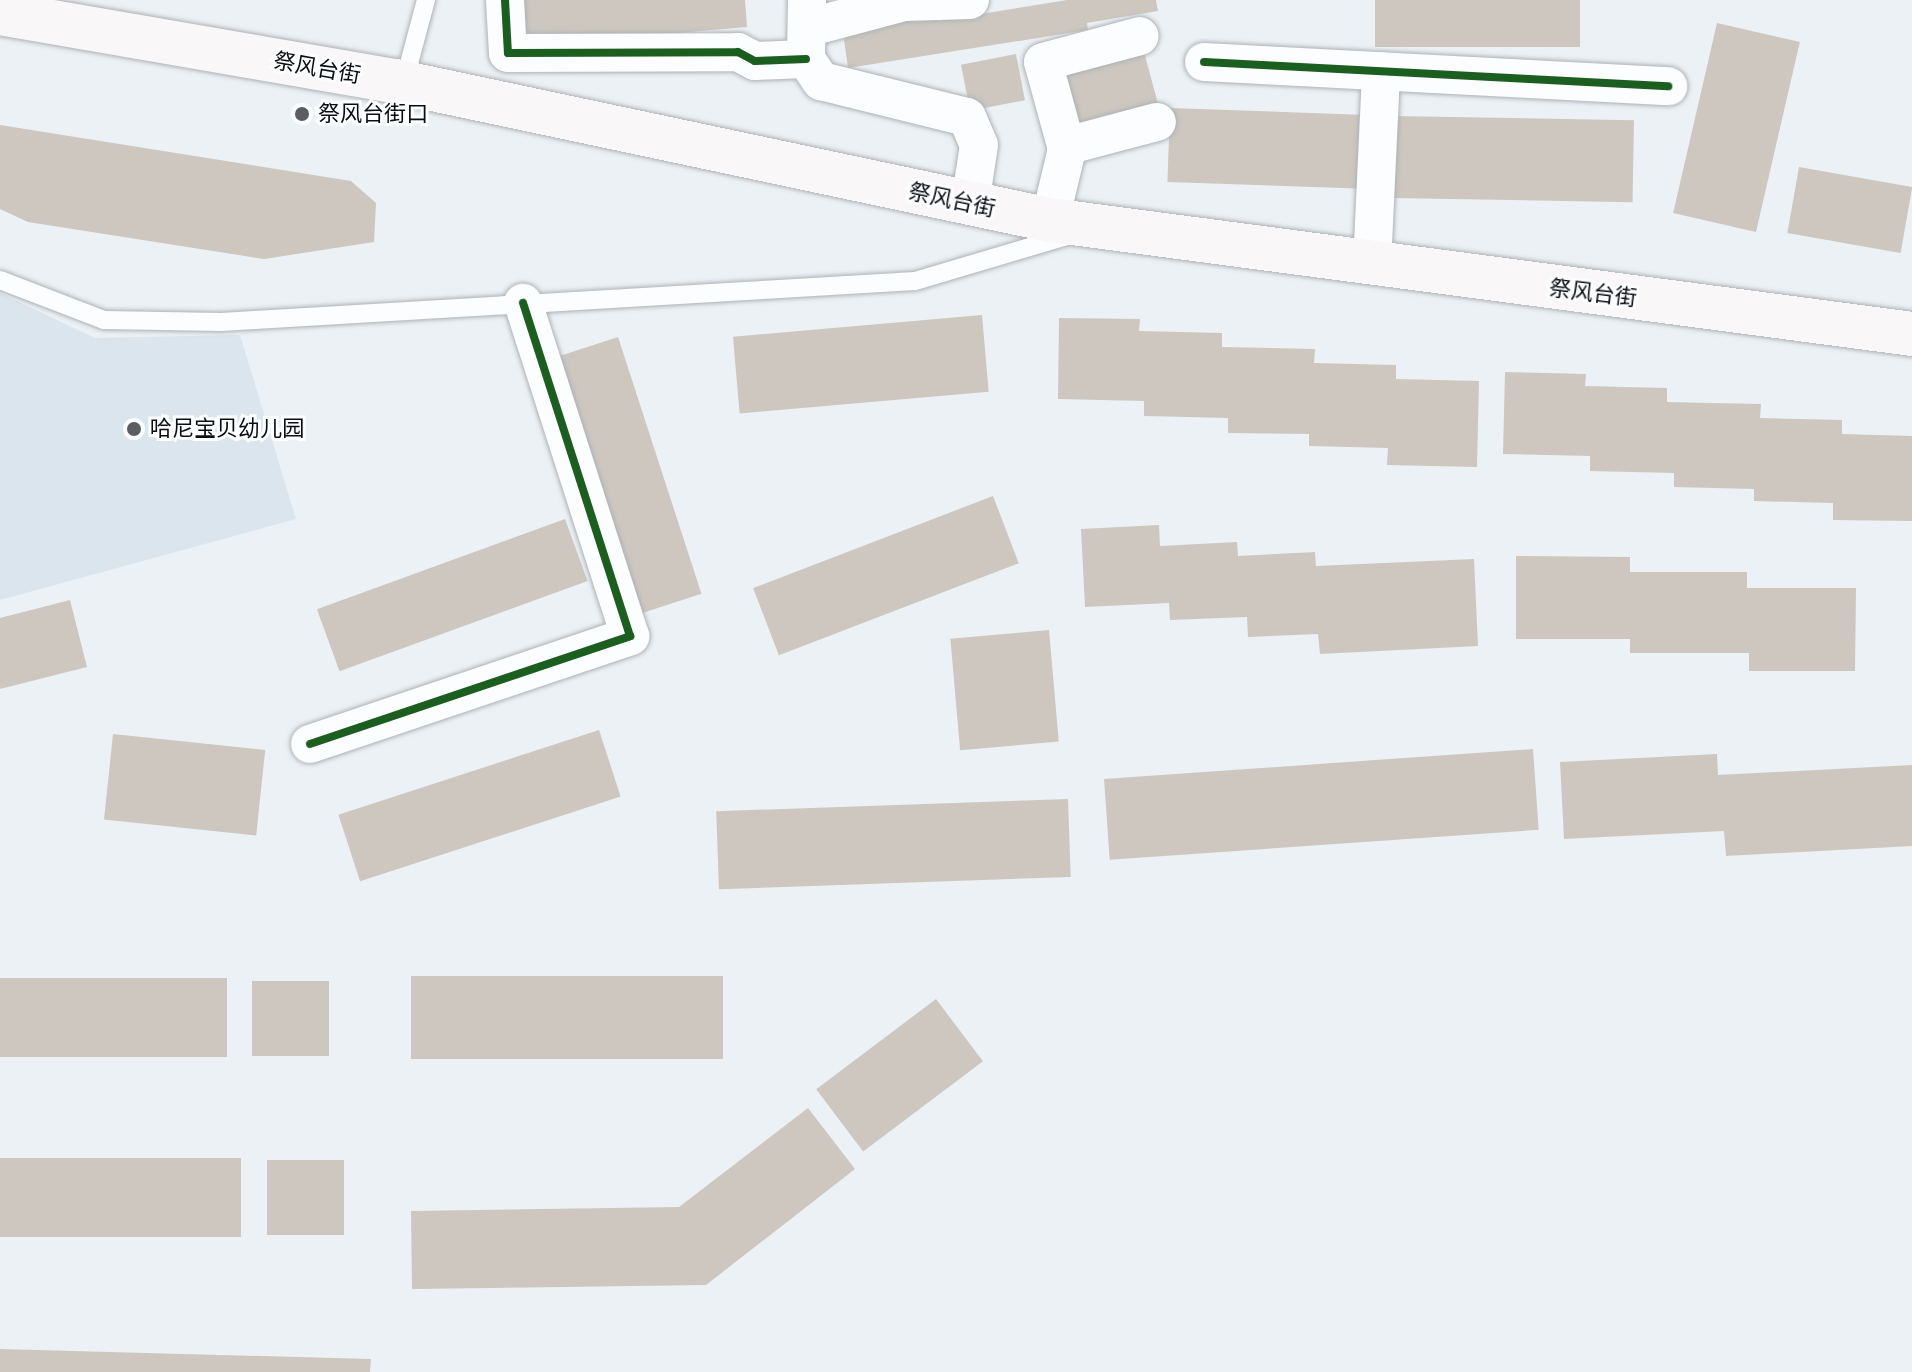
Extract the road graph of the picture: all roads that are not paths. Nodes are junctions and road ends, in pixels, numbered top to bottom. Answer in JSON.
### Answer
{"nodes":[{"id":1,"x":426,"y":0,"type":"edge"},
{"id":2,"x":505,"y":0,"type":"edge"},
{"id":3,"x":970,"y":0,"type":"edge"},
{"id":4,"x":0,"y":13,"type":"edge"},
{"id":5,"x":807,"y":29,"type":"edge"},
{"id":6,"x":1140,"y":36,"type":"dead end"},
{"id":7,"x":1204,"y":62,"type":"dead end"},
{"id":8,"x":1381,"y":71,"type":"junction"},
{"id":9,"x":404,"y":83,"type":"junction"},
{"id":10,"x":1668,"y":86,"type":"dead end"},
{"id":11,"x":1157,"y":122,"type":"dead end"},
{"id":12,"x":1066,"y":146,"type":"junction"},
{"id":13,"x":970,"y":204,"type":"junction"},
{"id":14,"x":1050,"y":220,"type":"junction"},
{"id":15,"x":1096,"y":227,"type":"junction"},
{"id":16,"x":1372,"y":265,"type":"junction"},
{"id":17,"x":0,"y":280,"type":"edge"},
{"id":18,"x":523,"y":303,"type":"junction"},
{"id":19,"x":1912,"y":334,"type":"edge"},
{"id":20,"x":310,"y":744,"type":"dead end"}],
"edges":[{"from":1,"to":9,"type":"lane"},
{"from":2,"to":5,"type":"street"},
{"from":3,"to":5,"type":"street"},
{"from":4,"to":9,"type":"main road","name":"祭风台街"},
{"from":5,"to":13,"type":"street"},
{"from":6,"to":12,"type":"street"},
{"from":7,"to":8,"type":"street"},
{"from":8,"to":10,"type":"street"},
{"from":8,"to":16,"type":"street"},
{"from":9,"to":13,"type":"main road","name":"祭风台街"},
{"from":11,"to":12,"type":"street"},
{"from":12,"to":14,"type":"street"},
{"from":13,"to":14,"type":"main road","name":"祭风台街"},
{"from":14,"to":15,"type":"main road","name":"祭风台街"},
{"from":15,"to":16,"type":"main road","name":"祭风台街"},
{"from":15,"to":18,"type":"lane"},
{"from":16,"to":19,"type":"main road","name":"祭风台街"},
{"from":17,"to":18,"type":"lane"},
{"from":18,"to":20,"type":"street"}]}
